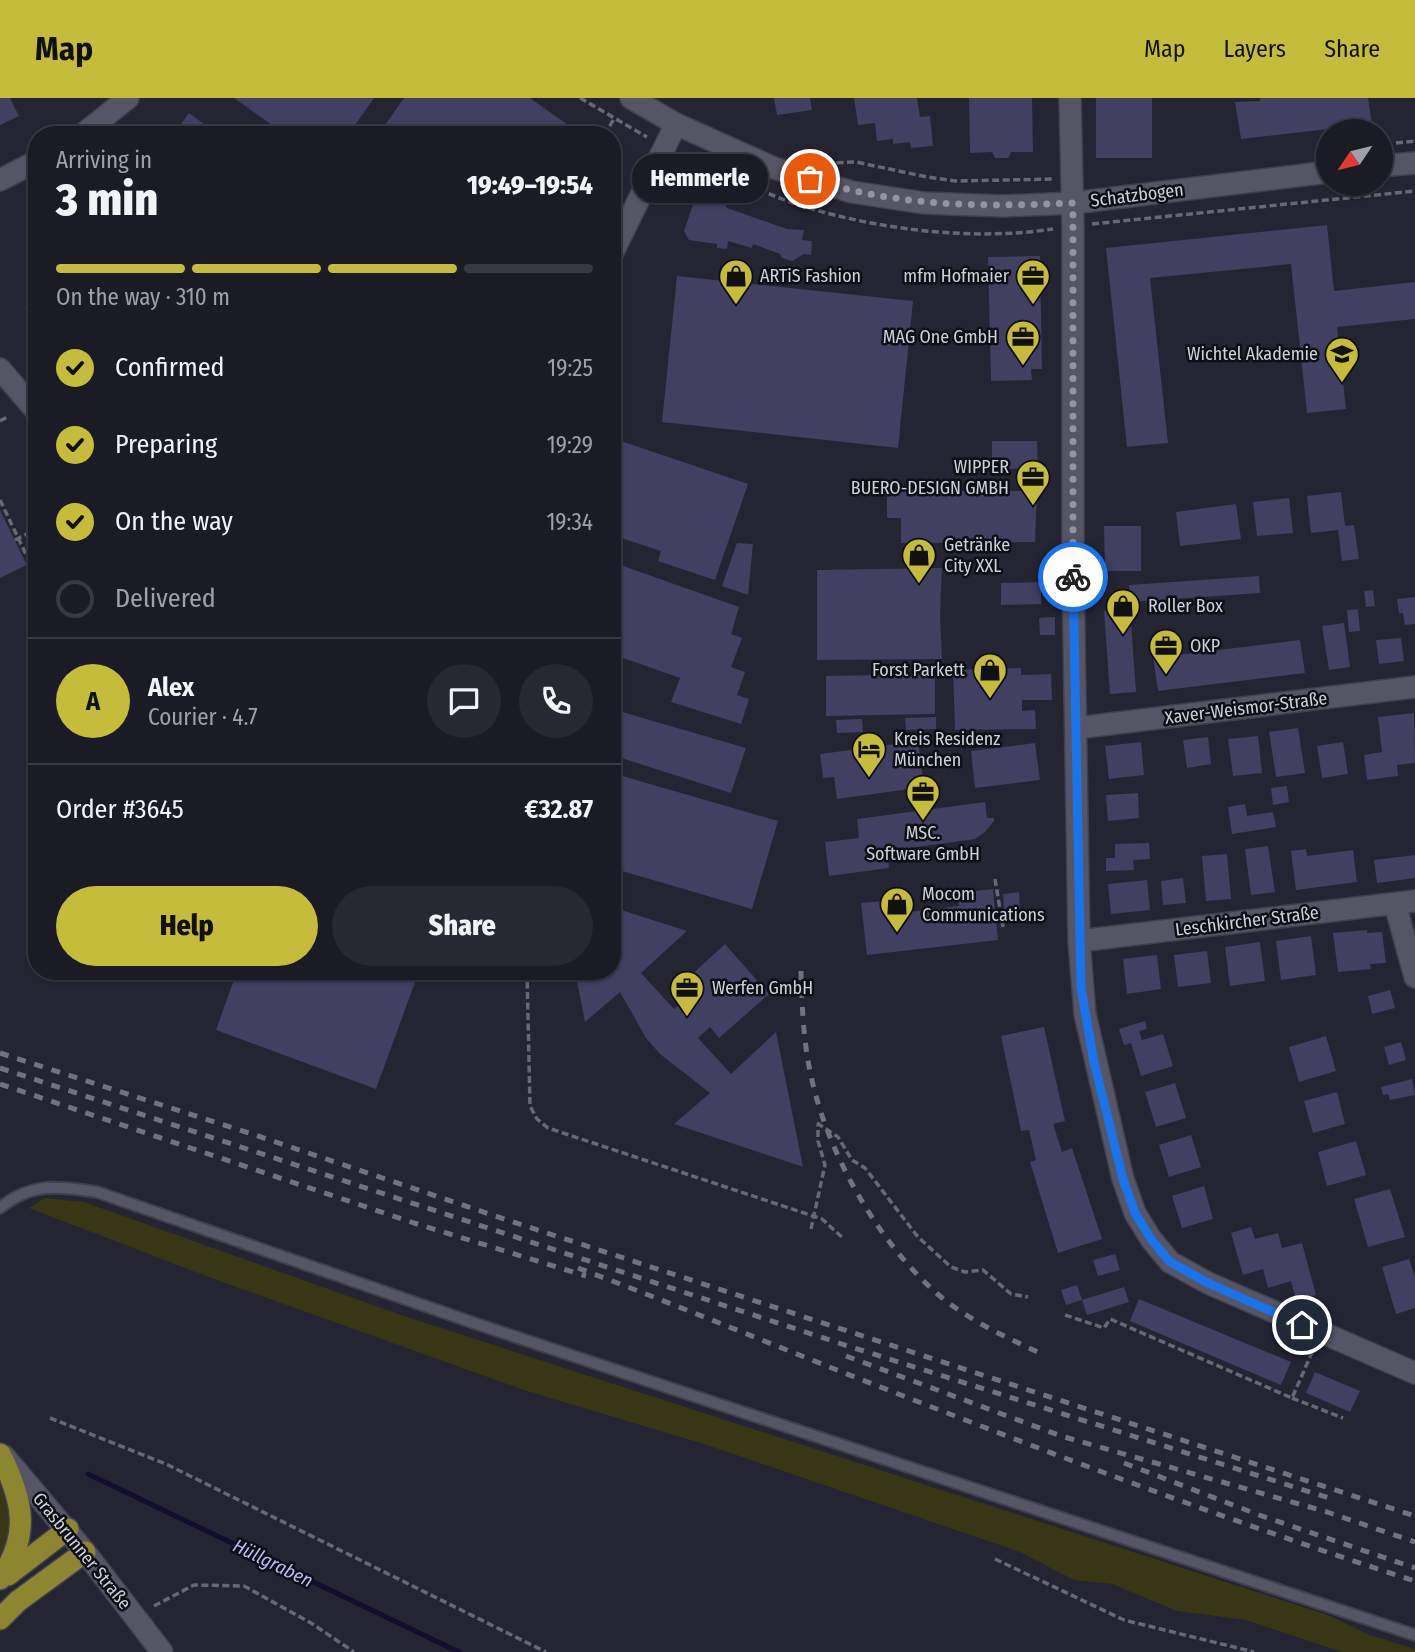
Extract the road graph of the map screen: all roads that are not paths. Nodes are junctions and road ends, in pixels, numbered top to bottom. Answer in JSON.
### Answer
{"nodes":[{"id":1,"x":128,"y":98,"type":"edge"},
{"id":2,"x":631,"y":98,"type":"edge"},
{"id":3,"x":1070,"y":98,"type":"edge"},
{"id":4,"x":676,"y":124,"type":"junction"},
{"id":5,"x":93,"y":126,"type":"edge"},
{"id":6,"x":1415,"y":163,"type":"edge"},
{"id":7,"x":1393,"y":165,"type":"edge"},
{"id":8,"x":28,"y":166,"type":"edge"},
{"id":9,"x":1316,"y":173,"type":"edge"},
{"id":10,"x":0,"y":180,"type":"edge"},
{"id":11,"x":1073,"y":203,"type":"junction"},
{"id":12,"x":621,"y":236,"type":"edge"},
{"id":13,"x":0,"y":369,"type":"edge"},
{"id":14,"x":28,"y":402,"type":"edge"},
{"id":15,"x":1415,"y":687,"type":"edge"},
{"id":16,"x":1076,"y":728,"type":"junction"},
{"id":17,"x":1405,"y":902,"type":"edge"},
{"id":18,"x":1079,"y":941,"type":"junction"},
{"id":19,"x":1415,"y":978,"type":"edge"},
{"id":20,"x":0,"y":1208,"type":"edge"},
{"id":21,"x":1415,"y":1373,"type":"edge"},
{"id":22,"x":0,"y":1453,"type":"edge"},
{"id":23,"x":68,"y":1530,"type":"junction"},
{"id":24,"x":85,"y":1552,"type":"junction"},
{"id":25,"x":0,"y":1580,"type":"edge"},
{"id":26,"x":0,"y":1619,"type":"edge"},
{"id":27,"x":1415,"y":1635,"type":"edge"},
{"id":28,"x":162,"y":1652,"type":"edge"}],
"edges":[{"from":1,"to":5,"type":"street"},
{"from":2,"to":4,"type":"street","name":"Schatzbogen"},
{"from":3,"to":11,"type":"street"},
{"from":4,"to":11,"type":"street","name":"Schatzbogen"},
{"from":4,"to":12,"type":"street"},
{"from":6,"to":7,"type":"street"},
{"from":8,"to":10,"type":"street"},
{"from":9,"to":11,"type":"street","name":"Schatzbogen"},
{"from":11,"to":16,"type":"street"},
{"from":13,"to":14,"type":"street"},
{"from":15,"to":16,"type":"street","name":"Xaver-Weismor-Straße"},
{"from":16,"to":18,"type":"street"},
{"from":17,"to":18,"type":"street","name":"Leschkircher Straße"},
{"from":17,"to":19,"type":"street"},
{"from":18,"to":21,"type":"street"},
{"from":20,"to":27,"type":"lane"},
{"from":22,"to":23,"type":"street","name":"Grasbrunner Straße"},
{"from":22,"to":25,"type":"highway"},
{"from":23,"to":24,"type":"street","name":"Grasbrunner Straße"},
{"from":23,"to":25,"type":"highway"},
{"from":24,"to":26,"type":"highway"},
{"from":24,"to":28,"type":"street","name":"Grasbrunner Straße"}]}
